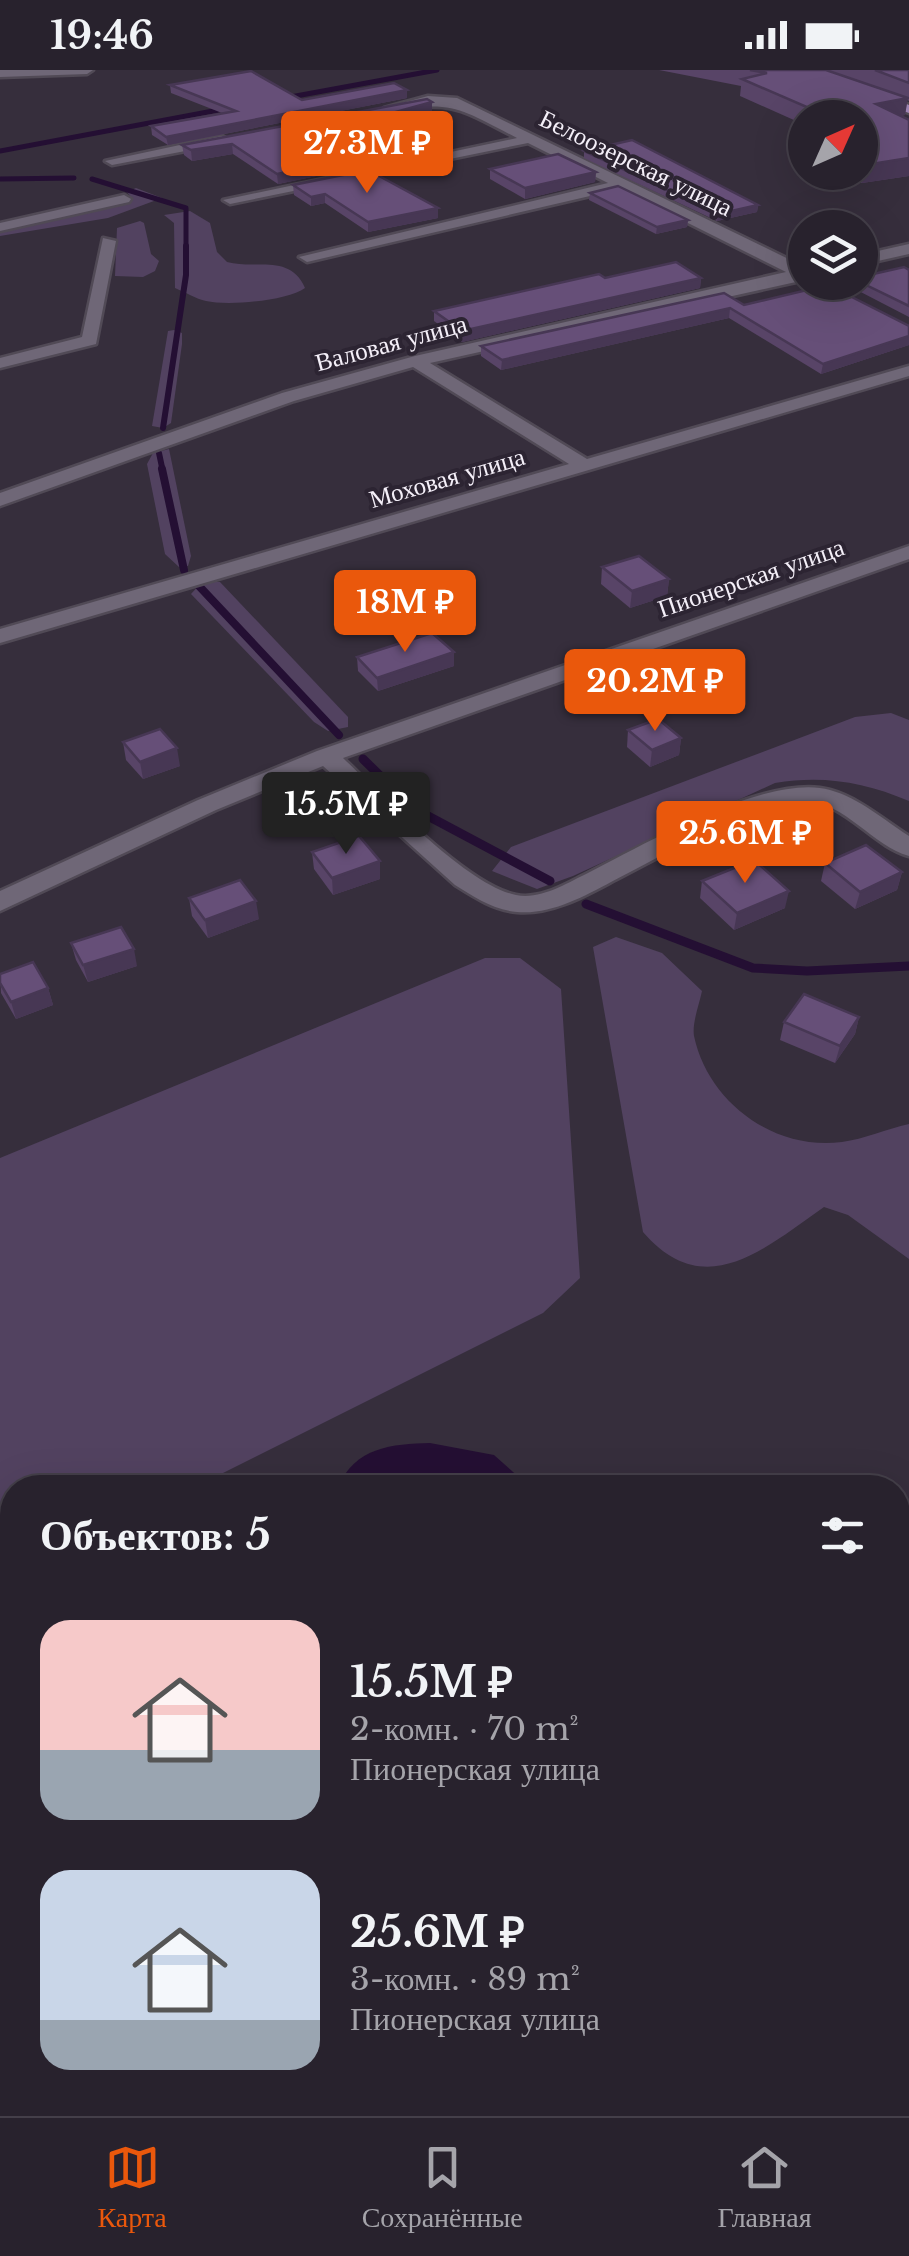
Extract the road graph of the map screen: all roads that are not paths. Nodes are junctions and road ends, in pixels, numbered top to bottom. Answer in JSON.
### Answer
{"nodes":[{"id":1,"x":87,"y":70,"type":"edge"},
{"id":2,"x":790,"y":70,"type":"edge"},
{"id":3,"x":0,"y":73,"type":"edge"},
{"id":4,"x":909,"y":110,"type":"edge"},
{"id":5,"x":372,"y":111,"type":"edge"},
{"id":6,"x":242,"y":136,"type":"edge"},
{"id":7,"x":530,"y":138,"type":"junction"},
{"id":8,"x":112,"y":162,"type":"dead end"},
{"id":9,"x":622,"y":184,"type":"junction"},
{"id":10,"x":124,"y":199,"type":"dead end"},
{"id":11,"x":230,"y":200,"type":"dead end"},
{"id":12,"x":0,"y":227,"type":"edge"},
{"id":13,"x":108,"y":241,"type":"dead end"},
{"id":14,"x":909,"y":249,"type":"edge"},
{"id":15,"x":878,"y":256,"type":"edge"},
{"id":16,"x":307,"y":257,"type":"dead end"},
{"id":17,"x":788,"y":265,"type":"edge"},
{"id":18,"x":788,"y":277,"type":"edge"},
{"id":19,"x":415,"y":361,"type":"junction"},
{"id":20,"x":0,"y":364,"type":"edge"},
{"id":21,"x":909,"y":371,"type":"edge"},
{"id":22,"x":582,"y":464,"type":"junction"},
{"id":23,"x":0,"y":500,"type":"edge"},
{"id":24,"x":909,"y":552,"type":"edge"},
{"id":25,"x":0,"y":636,"type":"edge"},
{"id":26,"x":326,"y":756,"type":"junction"},
{"id":27,"x":909,"y":848,"type":"edge"},
{"id":28,"x":0,"y":902,"type":"edge"}],
"edges":[{"from":1,"to":3,"type":"street"},
{"from":2,"to":4,"type":"main road"},
{"from":5,"to":7,"type":"street","name":"Белоозерская улица"},
{"from":6,"to":8,"type":"street"},
{"from":7,"to":9,"type":"street","name":"Белоозерская улица"},
{"from":7,"to":11,"type":"street"},
{"from":9,"to":16,"type":"street"},
{"from":9,"to":17,"type":"street","name":"Белоозерская улица"},
{"from":10,"to":12,"type":"street"},
{"from":13,"to":20,"type":"street"},
{"from":14,"to":15,"type":"street"},
{"from":18,"to":19,"type":"street","name":"Валовая улица"},
{"from":19,"to":22,"type":"street"},
{"from":19,"to":23,"type":"street","name":"Валовая улица"},
{"from":21,"to":22,"type":"street","name":"Моховая улица"},
{"from":22,"to":25,"type":"street","name":"Моховая улица"},
{"from":24,"to":26,"type":"street","name":"Пионерская улица"},
{"from":26,"to":27,"type":"street"},
{"from":26,"to":28,"type":"street","name":"Пионерская улица"}]}
